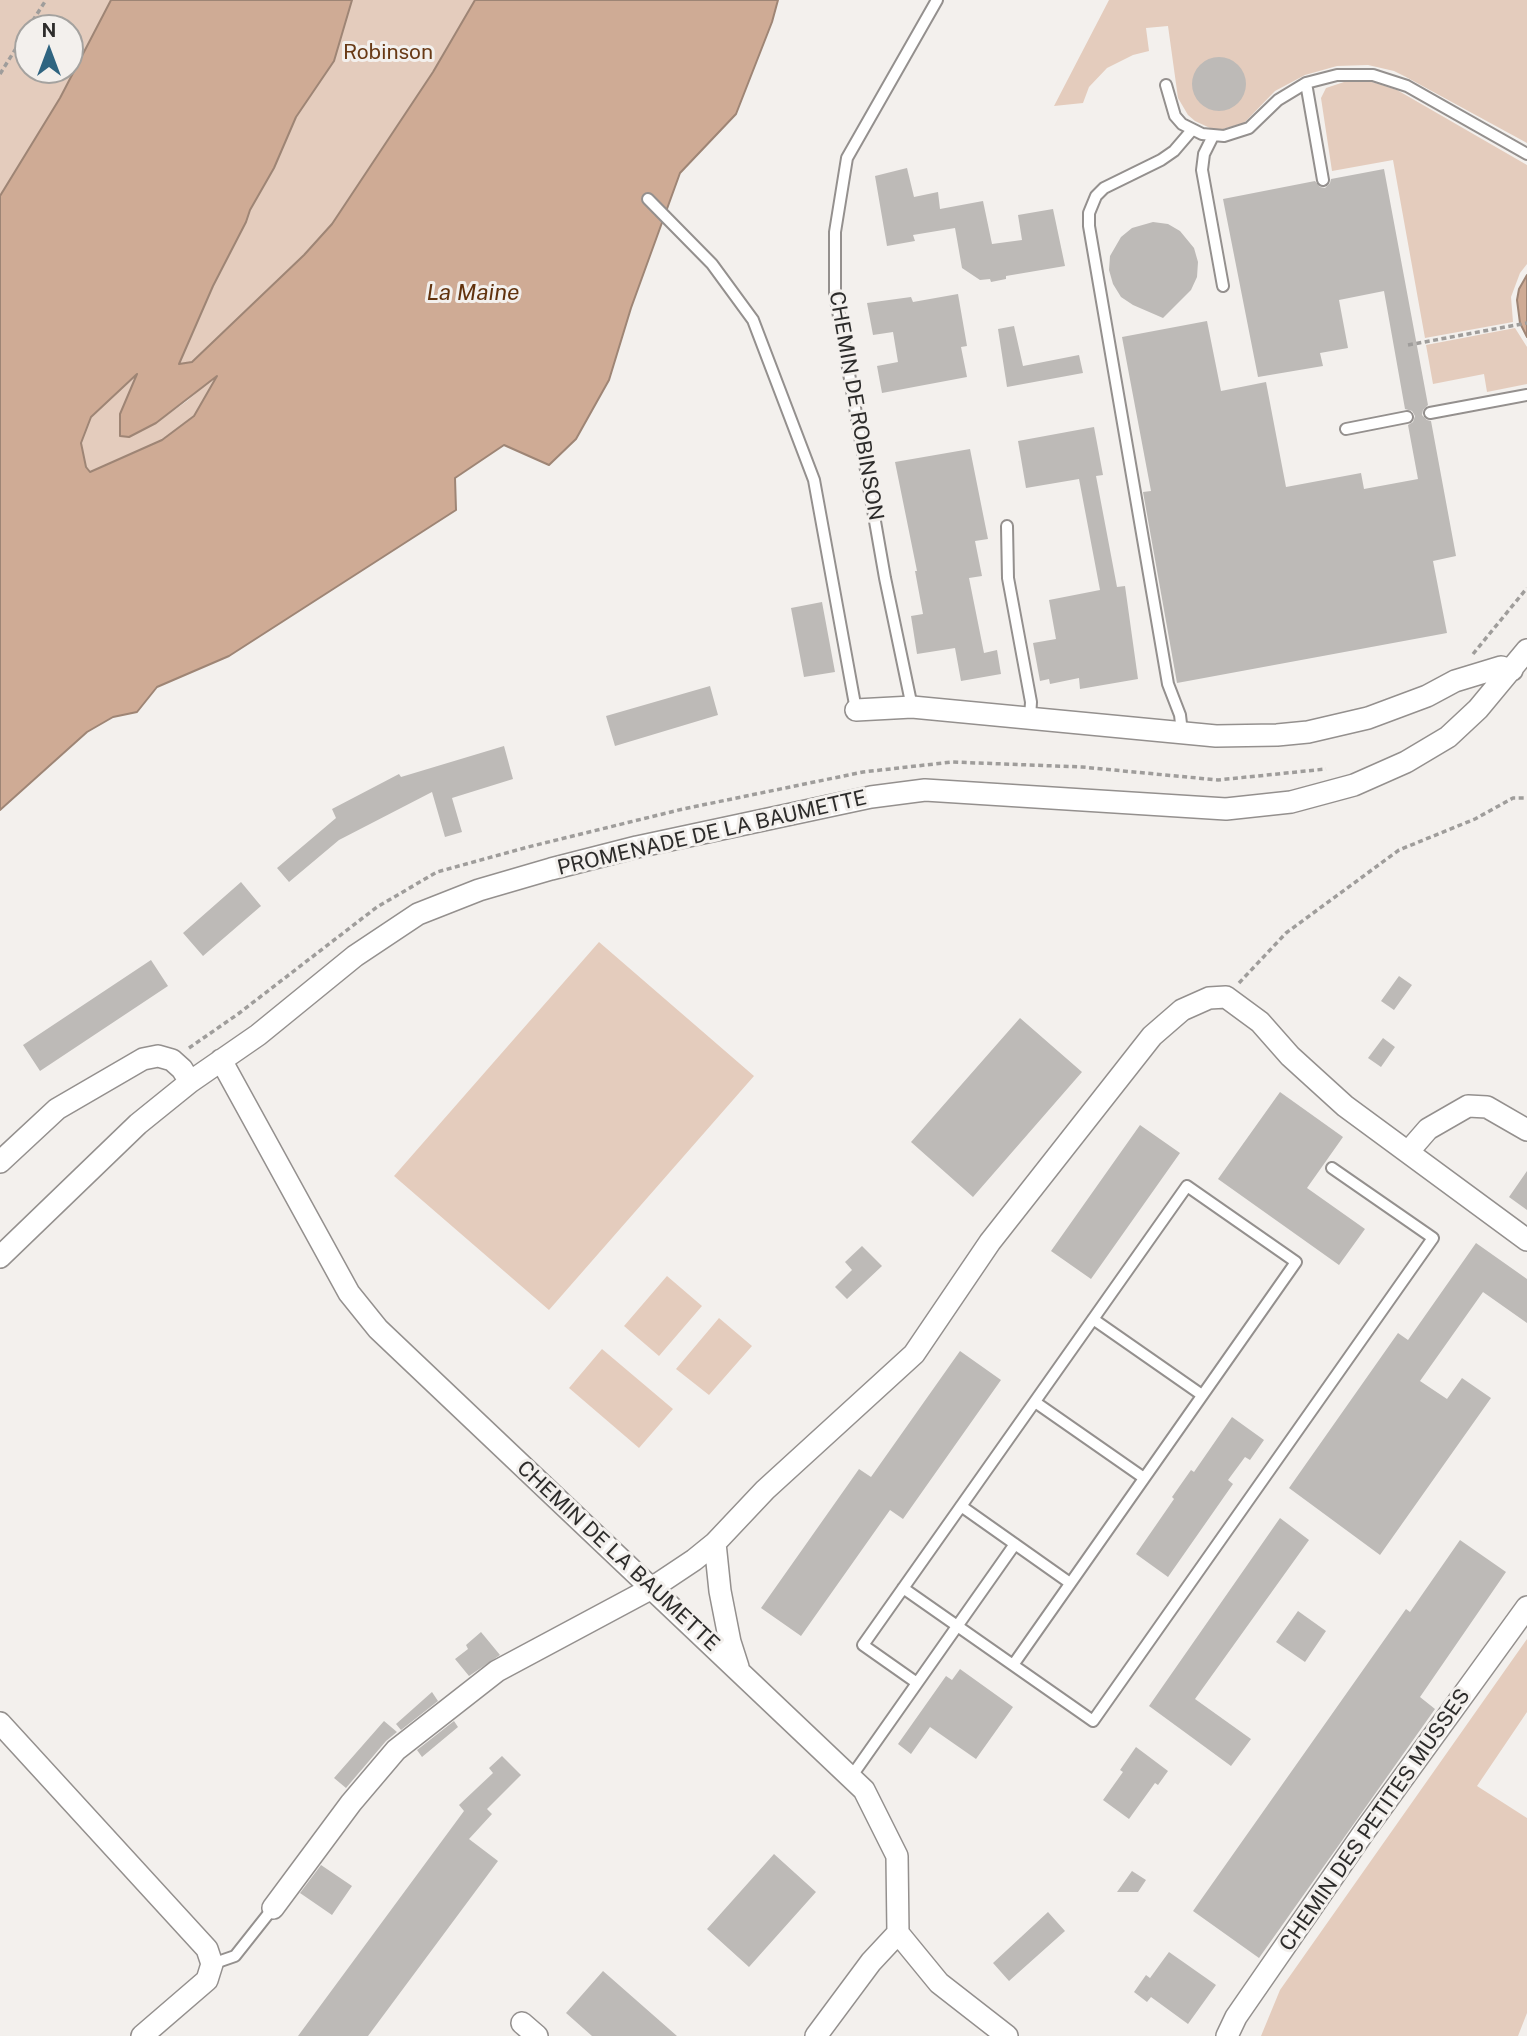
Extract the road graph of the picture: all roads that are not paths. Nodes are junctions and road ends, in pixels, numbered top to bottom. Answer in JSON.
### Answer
{"nodes":[{"id":1,"x":937,"y":0,"type":"edge"},
{"id":2,"x":1306,"y":83,"type":"junction"},
{"id":3,"x":1166,"y":85,"type":"dead end"},
{"id":4,"x":1192,"y":130,"type":"junction"},
{"id":5,"x":1213,"y":136,"type":"junction"},
{"id":6,"x":1527,"y":154,"type":"edge"},
{"id":7,"x":1322,"y":180,"type":"dead end"},
{"id":8,"x":648,"y":199,"type":"dead end"},
{"id":9,"x":1223,"y":286,"type":"dead end"},
{"id":10,"x":1527,"y":395,"type":"edge"},
{"id":11,"x":1430,"y":413,"type":"dead end"},
{"id":12,"x":1407,"y":417,"type":"dead end"},
{"id":13,"x":1346,"y":429,"type":"dead end"},
{"id":14,"x":1007,"y":526,"type":"dead end"},
{"id":15,"x":1527,"y":650,"type":"edge"},
{"id":16,"x":1512,"y":670,"type":"junction"},
{"id":17,"x":1455,"y":681,"type":"junction"},
{"id":18,"x":1484,"y":702,"type":"junction"},
{"id":19,"x":912,"y":706,"type":"junction"},
{"id":20,"x":856,"y":710,"type":"joint"},
{"id":21,"x":1030,"y":718,"type":"junction"},
{"id":22,"x":1182,"y":732,"type":"junction"},
{"id":23,"x":221,"y":1060,"type":"junction"},
{"id":24,"x":190,"y":1082,"type":"junction"},
{"id":25,"x":1527,"y":1130,"type":"edge"},
{"id":26,"x":1408,"y":1152,"type":"junction"},
{"id":27,"x":0,"y":1163,"type":"edge"},
{"id":28,"x":1332,"y":1168,"type":"dead end"},
{"id":29,"x":1527,"y":1241,"type":"edge"},
{"id":30,"x":0,"y":1257,"type":"edge"},
{"id":31,"x":1093,"y":1319,"type":"junction"},
{"id":32,"x":1202,"y":1395,"type":"junction"},
{"id":33,"x":1035,"y":1402,"type":"junction"},
{"id":34,"x":1144,"y":1478,"type":"junction"},
{"id":35,"x":961,"y":1506,"type":"junction"},
{"id":36,"x":715,"y":1543,"type":"junction"},
{"id":37,"x":1015,"y":1544,"type":"junction"},
{"id":38,"x":1070,"y":1583,"type":"junction"},
{"id":39,"x":652,"y":1588,"type":"junction"},
{"id":40,"x":903,"y":1588,"type":"junction"},
{"id":41,"x":1527,"y":1607,"type":"edge"},
{"id":42,"x":957,"y":1626,"type":"junction"},
{"id":43,"x":1013,"y":1665,"type":"junction"},
{"id":44,"x":740,"y":1672,"type":"junction"},
{"id":45,"x":917,"y":1683,"type":"junction"},
{"id":46,"x":0,"y":1723,"type":"edge"},
{"id":47,"x":851,"y":1777,"type":"junction"},
{"id":48,"x":273,"y":1908,"type":"joint"},
{"id":49,"x":898,"y":1933,"type":"junction"},
{"id":50,"x":210,"y":1956,"type":"junction"},
{"id":51,"x":142,"y":2036,"type":"edge"},
{"id":52,"x":816,"y":2036,"type":"edge"},
{"id":53,"x":1007,"y":2036,"type":"edge"},
{"id":54,"x":1227,"y":2036,"type":"edge"}],
"edges":[{"from":1,"to":19,"type":"lane","name":"CHEMIN DE ROBINSON"},
{"from":2,"to":5,"type":"lane"},
{"from":2,"to":6,"type":"lane"},
{"from":2,"to":7,"type":"lane"},
{"from":3,"to":4,"type":"lane"},
{"from":4,"to":5,"type":"lane"},
{"from":4,"to":22,"type":"lane"},
{"from":5,"to":9,"type":"lane"},
{"from":8,"to":20,"type":"lane"},
{"from":10,"to":11,"type":"lane"},
{"from":12,"to":13,"type":"lane"},
{"from":14,"to":21,"type":"lane"},
{"from":15,"to":16,"type":"street","name":"PROMENADE DE LA BAUMETTE"},
{"from":16,"to":17,"type":"street"},
{"from":16,"to":18,"type":"street","name":"PROMENADE DE LA BAUMETTE"},
{"from":17,"to":18,"type":"street"},
{"from":17,"to":22,"type":"street"},
{"from":18,"to":23,"type":"street","name":"PROMENADE DE LA BAUMETTE"},
{"from":19,"to":20,"type":"street"},
{"from":19,"to":21,"type":"street"},
{"from":21,"to":22,"type":"street"},
{"from":23,"to":24,"type":"street","name":"PROMENADE DE LA BAUMETTE"},
{"from":23,"to":39,"type":"street","name":"CHEMIN DE LA BAUMETTE"},
{"from":24,"to":27,"type":"street"},
{"from":24,"to":30,"type":"street","name":"PROMENADE DE LA BAUMETTE"},
{"from":25,"to":26,"type":"street"},
{"from":26,"to":29,"type":"street"},
{"from":26,"to":36,"type":"street"},
{"from":28,"to":43,"type":"lane"},
{"from":31,"to":32,"type":"lane"},
{"from":31,"to":32,"type":"lane"},
{"from":31,"to":33,"type":"lane"},
{"from":32,"to":34,"type":"lane"},
{"from":33,"to":34,"type":"lane"},
{"from":33,"to":35,"type":"lane"},
{"from":34,"to":38,"type":"lane"},
{"from":35,"to":37,"type":"lane"},
{"from":35,"to":40,"type":"lane"},
{"from":36,"to":39,"type":"street"},
{"from":36,"to":44,"type":"street"},
{"from":37,"to":38,"type":"lane"},
{"from":37,"to":42,"type":"lane"},
{"from":38,"to":43,"type":"lane"},
{"from":39,"to":44,"type":"street","name":"CHEMIN DE LA BAUMETTE"},
{"from":39,"to":48,"type":"street"},
{"from":40,"to":42,"type":"lane"},
{"from":40,"to":45,"type":"lane"},
{"from":41,"to":54,"type":"street","name":"CHEMIN DES PETITES MUSSES"},
{"from":42,"to":43,"type":"lane"},
{"from":42,"to":45,"type":"lane"},
{"from":44,"to":47,"type":"street","name":"CHEMIN DE LA BAUMETTE"},
{"from":45,"to":47,"type":"lane"},
{"from":46,"to":50,"type":"street"},
{"from":47,"to":49,"type":"street","name":"CHEMIN DE LA BAUMETTE"},
{"from":48,"to":50,"type":"lane"},
{"from":49,"to":52,"type":"street"},
{"from":49,"to":53,"type":"street"},
{"from":50,"to":51,"type":"street"}]}
